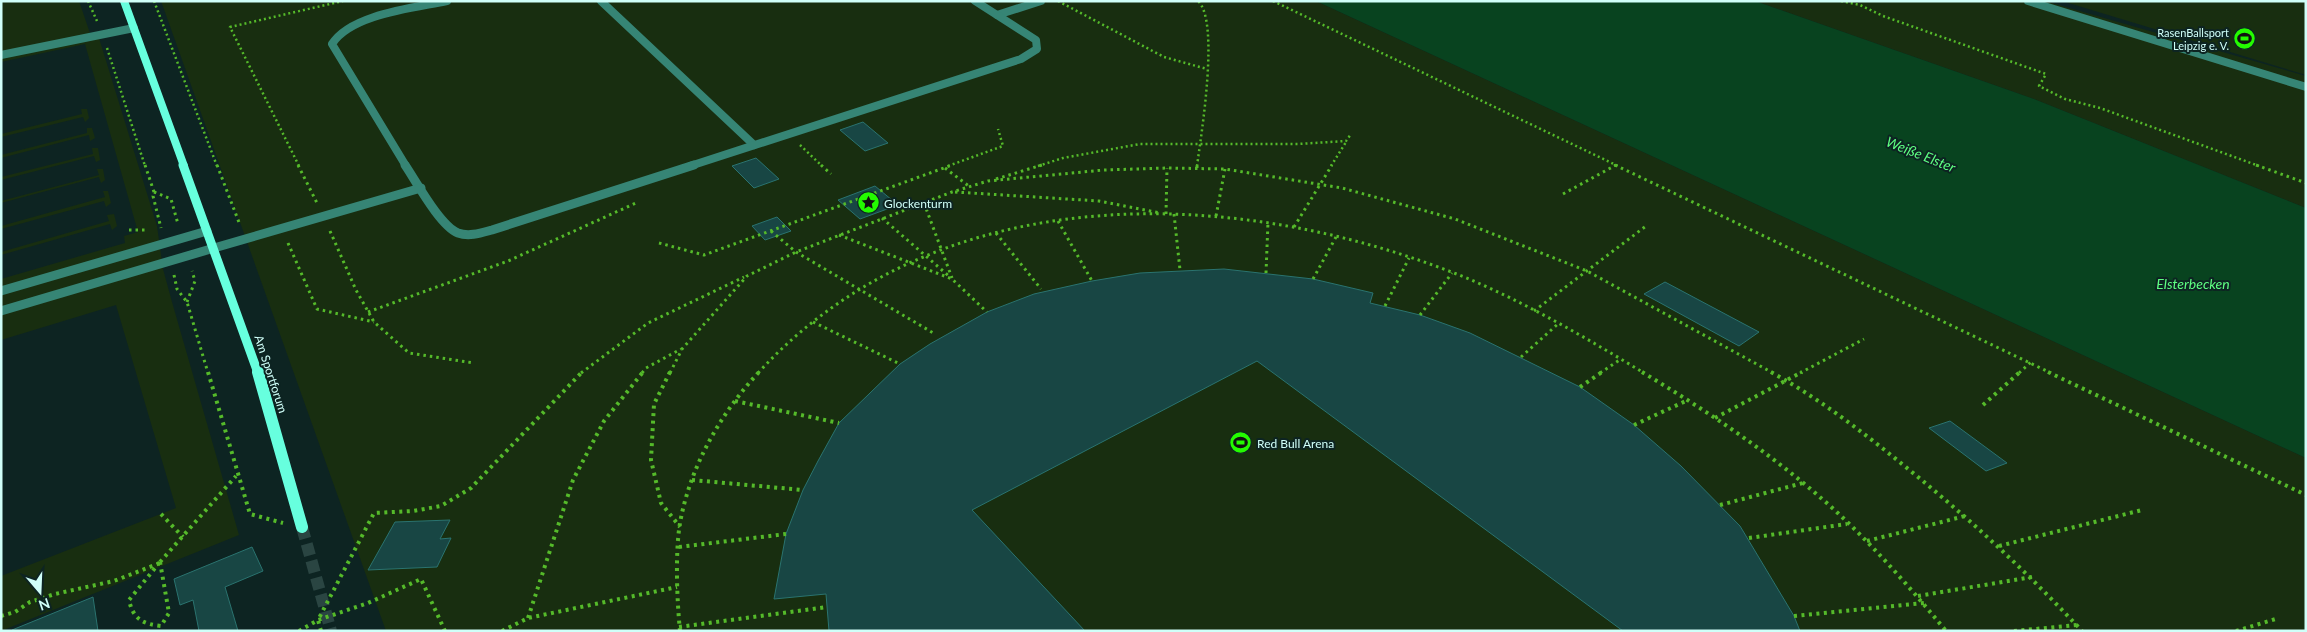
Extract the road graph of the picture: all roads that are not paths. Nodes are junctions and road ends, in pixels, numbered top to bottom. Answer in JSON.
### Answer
{"nodes":[{"id":1,"x":124,"y":1,"type":"edge"},
{"id":2,"x":447,"y":1,"type":"edge"},
{"id":3,"x":601,"y":1,"type":"edge"},
{"id":4,"x":975,"y":1,"type":"edge"},
{"id":5,"x":1041,"y":1,"type":"edge"},
{"id":6,"x":2028,"y":1,"type":"edge"},
{"id":7,"x":997,"y":15,"type":"junction"},
{"id":8,"x":134,"y":28,"type":"junction"},
{"id":9,"x":1,"y":55,"type":"edge"},
{"id":10,"x":2306,"y":87,"type":"edge"},
{"id":11,"x":754,"y":146,"type":"junction"},
{"id":12,"x":421,"y":188,"type":"junction"},
{"id":13,"x":207,"y":231,"type":"junction"},
{"id":14,"x":214,"y":248,"type":"junction"},
{"id":15,"x":1,"y":291,"type":"edge"},
{"id":16,"x":1,"y":311,"type":"edge"},
{"id":17,"x":302,"y":528,"type":"tunnel mouth"}],
"edges":[{"from":1,"to":8,"type":"main road","name":"Am Sportforum"},
{"from":2,"to":12,"type":"street"},
{"from":3,"to":11,"type":"street"},
{"from":4,"to":7,"type":"street"},
{"from":5,"to":7,"type":"street"},
{"from":6,"to":10,"type":"street"},
{"from":7,"to":11,"type":"street"},
{"from":8,"to":9,"type":"street"},
{"from":8,"to":13,"type":"main road","name":"Am Sportforum"},
{"from":11,"to":12,"type":"street"},
{"from":12,"to":14,"type":"street"},
{"from":13,"to":14,"type":"main road","name":"Am Sportforum"},
{"from":13,"to":15,"type":"street"},
{"from":14,"to":16,"type":"street"},
{"from":14,"to":17,"type":"main road","name":"Am Sportforum"}]}
